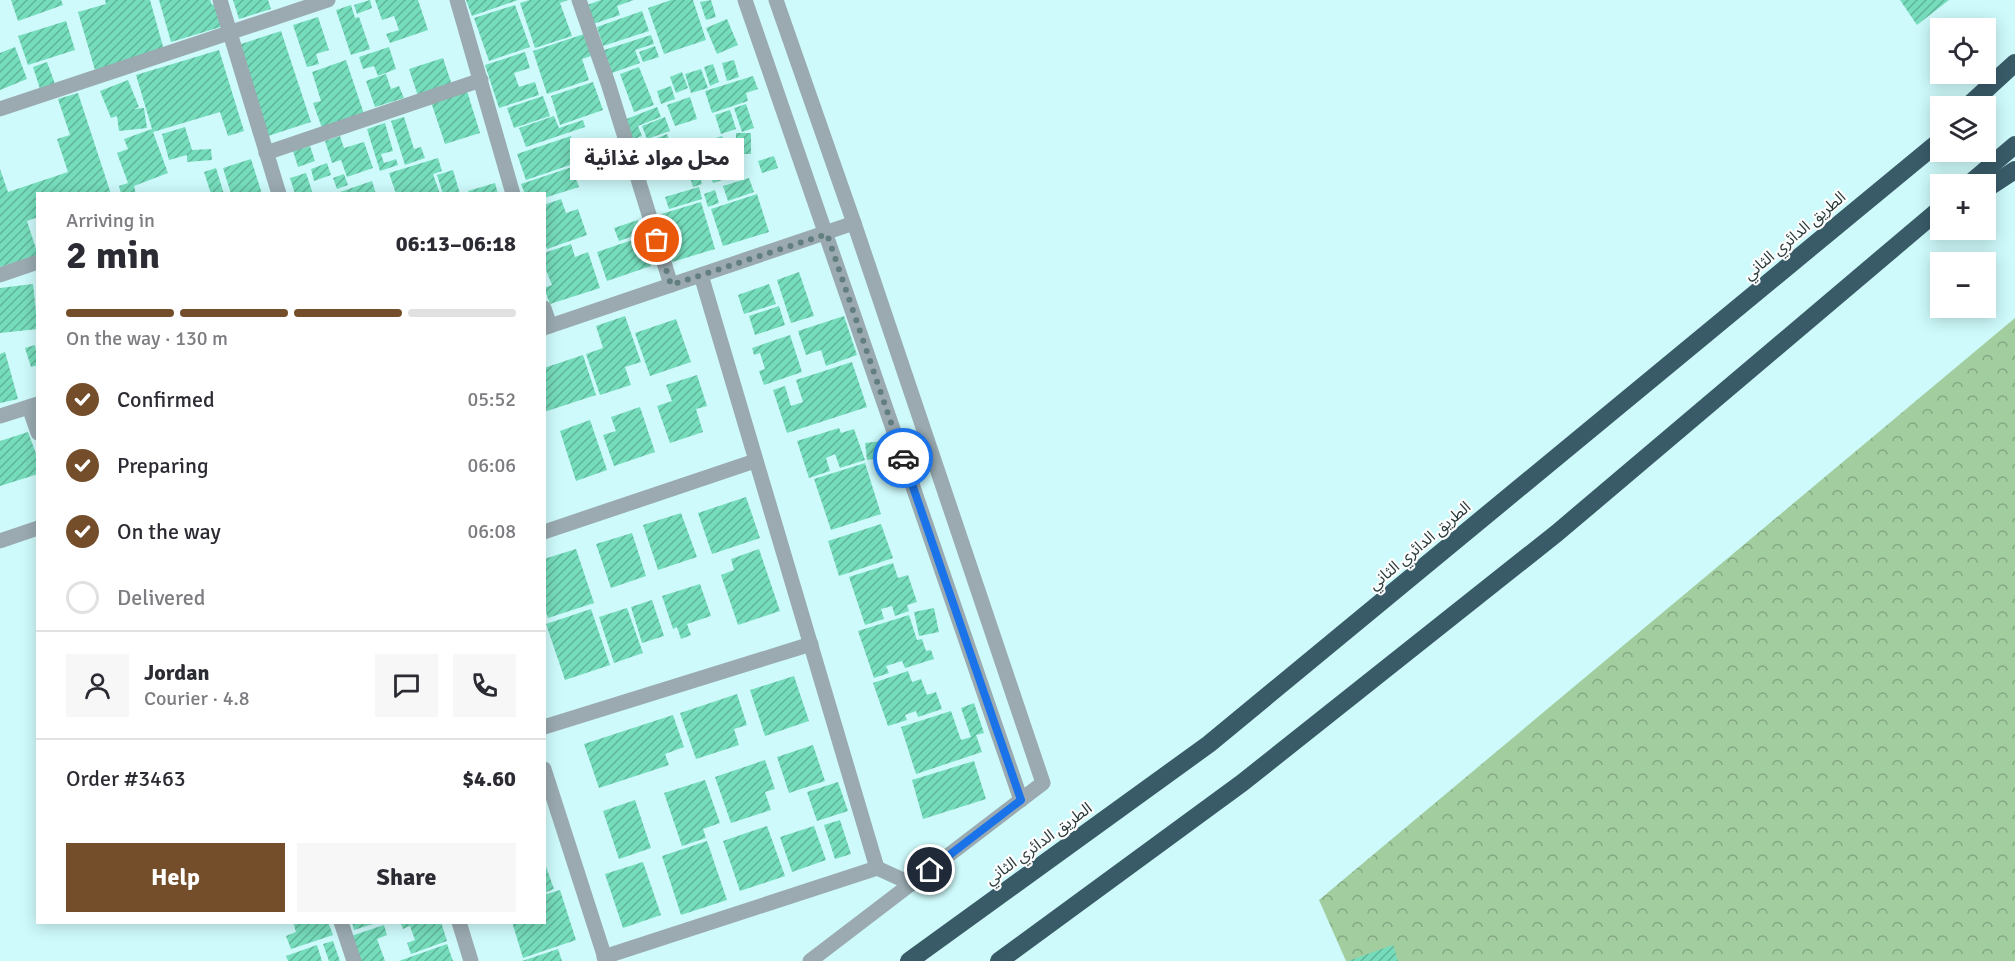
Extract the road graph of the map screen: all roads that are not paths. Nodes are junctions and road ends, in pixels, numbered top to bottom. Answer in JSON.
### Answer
{"nodes":[{"id":1,"x":220,"y":0,"type":"edge"},
{"id":2,"x":328,"y":0,"type":"edge"},
{"id":3,"x":457,"y":0,"type":"edge"},
{"id":4,"x":579,"y":0,"type":"edge"},
{"id":5,"x":745,"y":0,"type":"edge"},
{"id":6,"x":776,"y":0,"type":"edge"},
{"id":7,"x":230,"y":31,"type":"junction"},
{"id":8,"x":2015,"y":63,"type":"edge"},
{"id":9,"x":481,"y":80,"type":"junction"},
{"id":10,"x":2015,"y":80,"type":"edge"},
{"id":11,"x":1979,"y":96,"type":"edge"},
{"id":12,"x":1995,"y":96,"type":"edge"},
{"id":13,"x":0,"y":109,"type":"edge"},
{"id":14,"x":1930,"y":141,"type":"edge"},
{"id":15,"x":2015,"y":145,"type":"edge"},
{"id":16,"x":1930,"y":149,"type":"edge"},
{"id":17,"x":266,"y":153,"type":"junction"},
{"id":18,"x":2015,"y":170,"type":"edge"},
{"id":19,"x":1981,"y":174,"type":"edge"},
{"id":20,"x":1996,"y":182,"type":"edge"},
{"id":21,"x":278,"y":192,"type":"edge"},
{"id":22,"x":512,"y":192,"type":"edge"},
{"id":23,"x":1854,"y":211,"type":"junction"},
{"id":24,"x":1930,"y":218,"type":"edge"},
{"id":25,"x":854,"y":223,"type":"junction"},
{"id":26,"x":1930,"y":225,"type":"edge"},
{"id":27,"x":827,"y":234,"type":"junction"},
{"id":28,"x":1889,"y":253,"type":"junction"},
{"id":29,"x":36,"y":263,"type":"edge"},
{"id":30,"x":0,"y":275,"type":"edge"},
{"id":31,"x":701,"y":275,"type":"junction"},
{"id":32,"x":671,"y":285,"type":"junction"},
{"id":33,"x":547,"y":327,"type":"edge"},
{"id":34,"x":33,"y":405,"type":"edge"},
{"id":35,"x":0,"y":416,"type":"edge"},
{"id":36,"x":36,"y":422,"type":"edge"},
{"id":37,"x":755,"y":461,"type":"junction"},
{"id":38,"x":36,"y":529,"type":"edge"},
{"id":39,"x":546,"y":531,"type":"edge"},
{"id":40,"x":0,"y":541,"type":"edge"},
{"id":41,"x":811,"y":644,"type":"junction"},
{"id":42,"x":546,"y":726,"type":"edge"},
{"id":43,"x":546,"y":775,"type":"edge"},
{"id":44,"x":1021,"y":800,"type":"junction"},
{"id":45,"x":877,"y":868,"type":"junction"},
{"id":46,"x":912,"y":884,"type":"junction"},
{"id":47,"x":341,"y":924,"type":"edge"},
{"id":48,"x":460,"y":924,"type":"edge"},
{"id":49,"x":605,"y":959,"type":"edge"},
{"id":50,"x":354,"y":961,"type":"edge"},
{"id":51,"x":471,"y":961,"type":"edge"},
{"id":52,"x":810,"y":961,"type":"edge"},
{"id":53,"x":909,"y":961,"type":"edge"},
{"id":54,"x":999,"y":961,"type":"edge"}],
"edges":[{"from":1,"to":7,"type":"street"},
{"from":2,"to":7,"type":"street"},
{"from":3,"to":9,"type":"street"},
{"from":4,"to":32,"type":"street"},
{"from":5,"to":27,"type":"street"},
{"from":6,"to":25,"type":"street"},
{"from":7,"to":13,"type":"street"},
{"from":7,"to":17,"type":"street"},
{"from":8,"to":11,"type":"highway"},
{"from":9,"to":17,"type":"street"},
{"from":9,"to":22,"type":"street"},
{"from":10,"to":12,"type":"highway"},
{"from":14,"to":23,"type":"highway"},
{"from":15,"to":19,"type":"highway"},
{"from":16,"to":23,"type":"highway","name":"الطريق الدائري الثاني"},
{"from":17,"to":21,"type":"street"},
{"from":18,"to":20,"type":"highway"},
{"from":23,"to":53,"type":"highway","name":"الطريق الدائري الثاني"},
{"from":24,"to":28,"type":"highway"},
{"from":25,"to":27,"type":"street"},
{"from":25,"to":44,"type":"street"},
{"from":26,"to":28,"type":"highway"},
{"from":27,"to":31,"type":"street"},
{"from":27,"to":44,"type":"street"},
{"from":28,"to":54,"type":"highway"},
{"from":29,"to":30,"type":"street"},
{"from":31,"to":32,"type":"street"},
{"from":31,"to":37,"type":"street"},
{"from":32,"to":33,"type":"street"},
{"from":34,"to":35,"type":"street"},
{"from":34,"to":36,"type":"street"},
{"from":37,"to":39,"type":"street"},
{"from":37,"to":41,"type":"street"},
{"from":38,"to":40,"type":"street"},
{"from":41,"to":42,"type":"street"},
{"from":41,"to":45,"type":"street"},
{"from":43,"to":49,"type":"street"},
{"from":44,"to":46,"type":"street"},
{"from":45,"to":46,"type":"street"},
{"from":45,"to":49,"type":"street"},
{"from":46,"to":52,"type":"street"},
{"from":47,"to":50,"type":"street"},
{"from":48,"to":51,"type":"street"}]}
